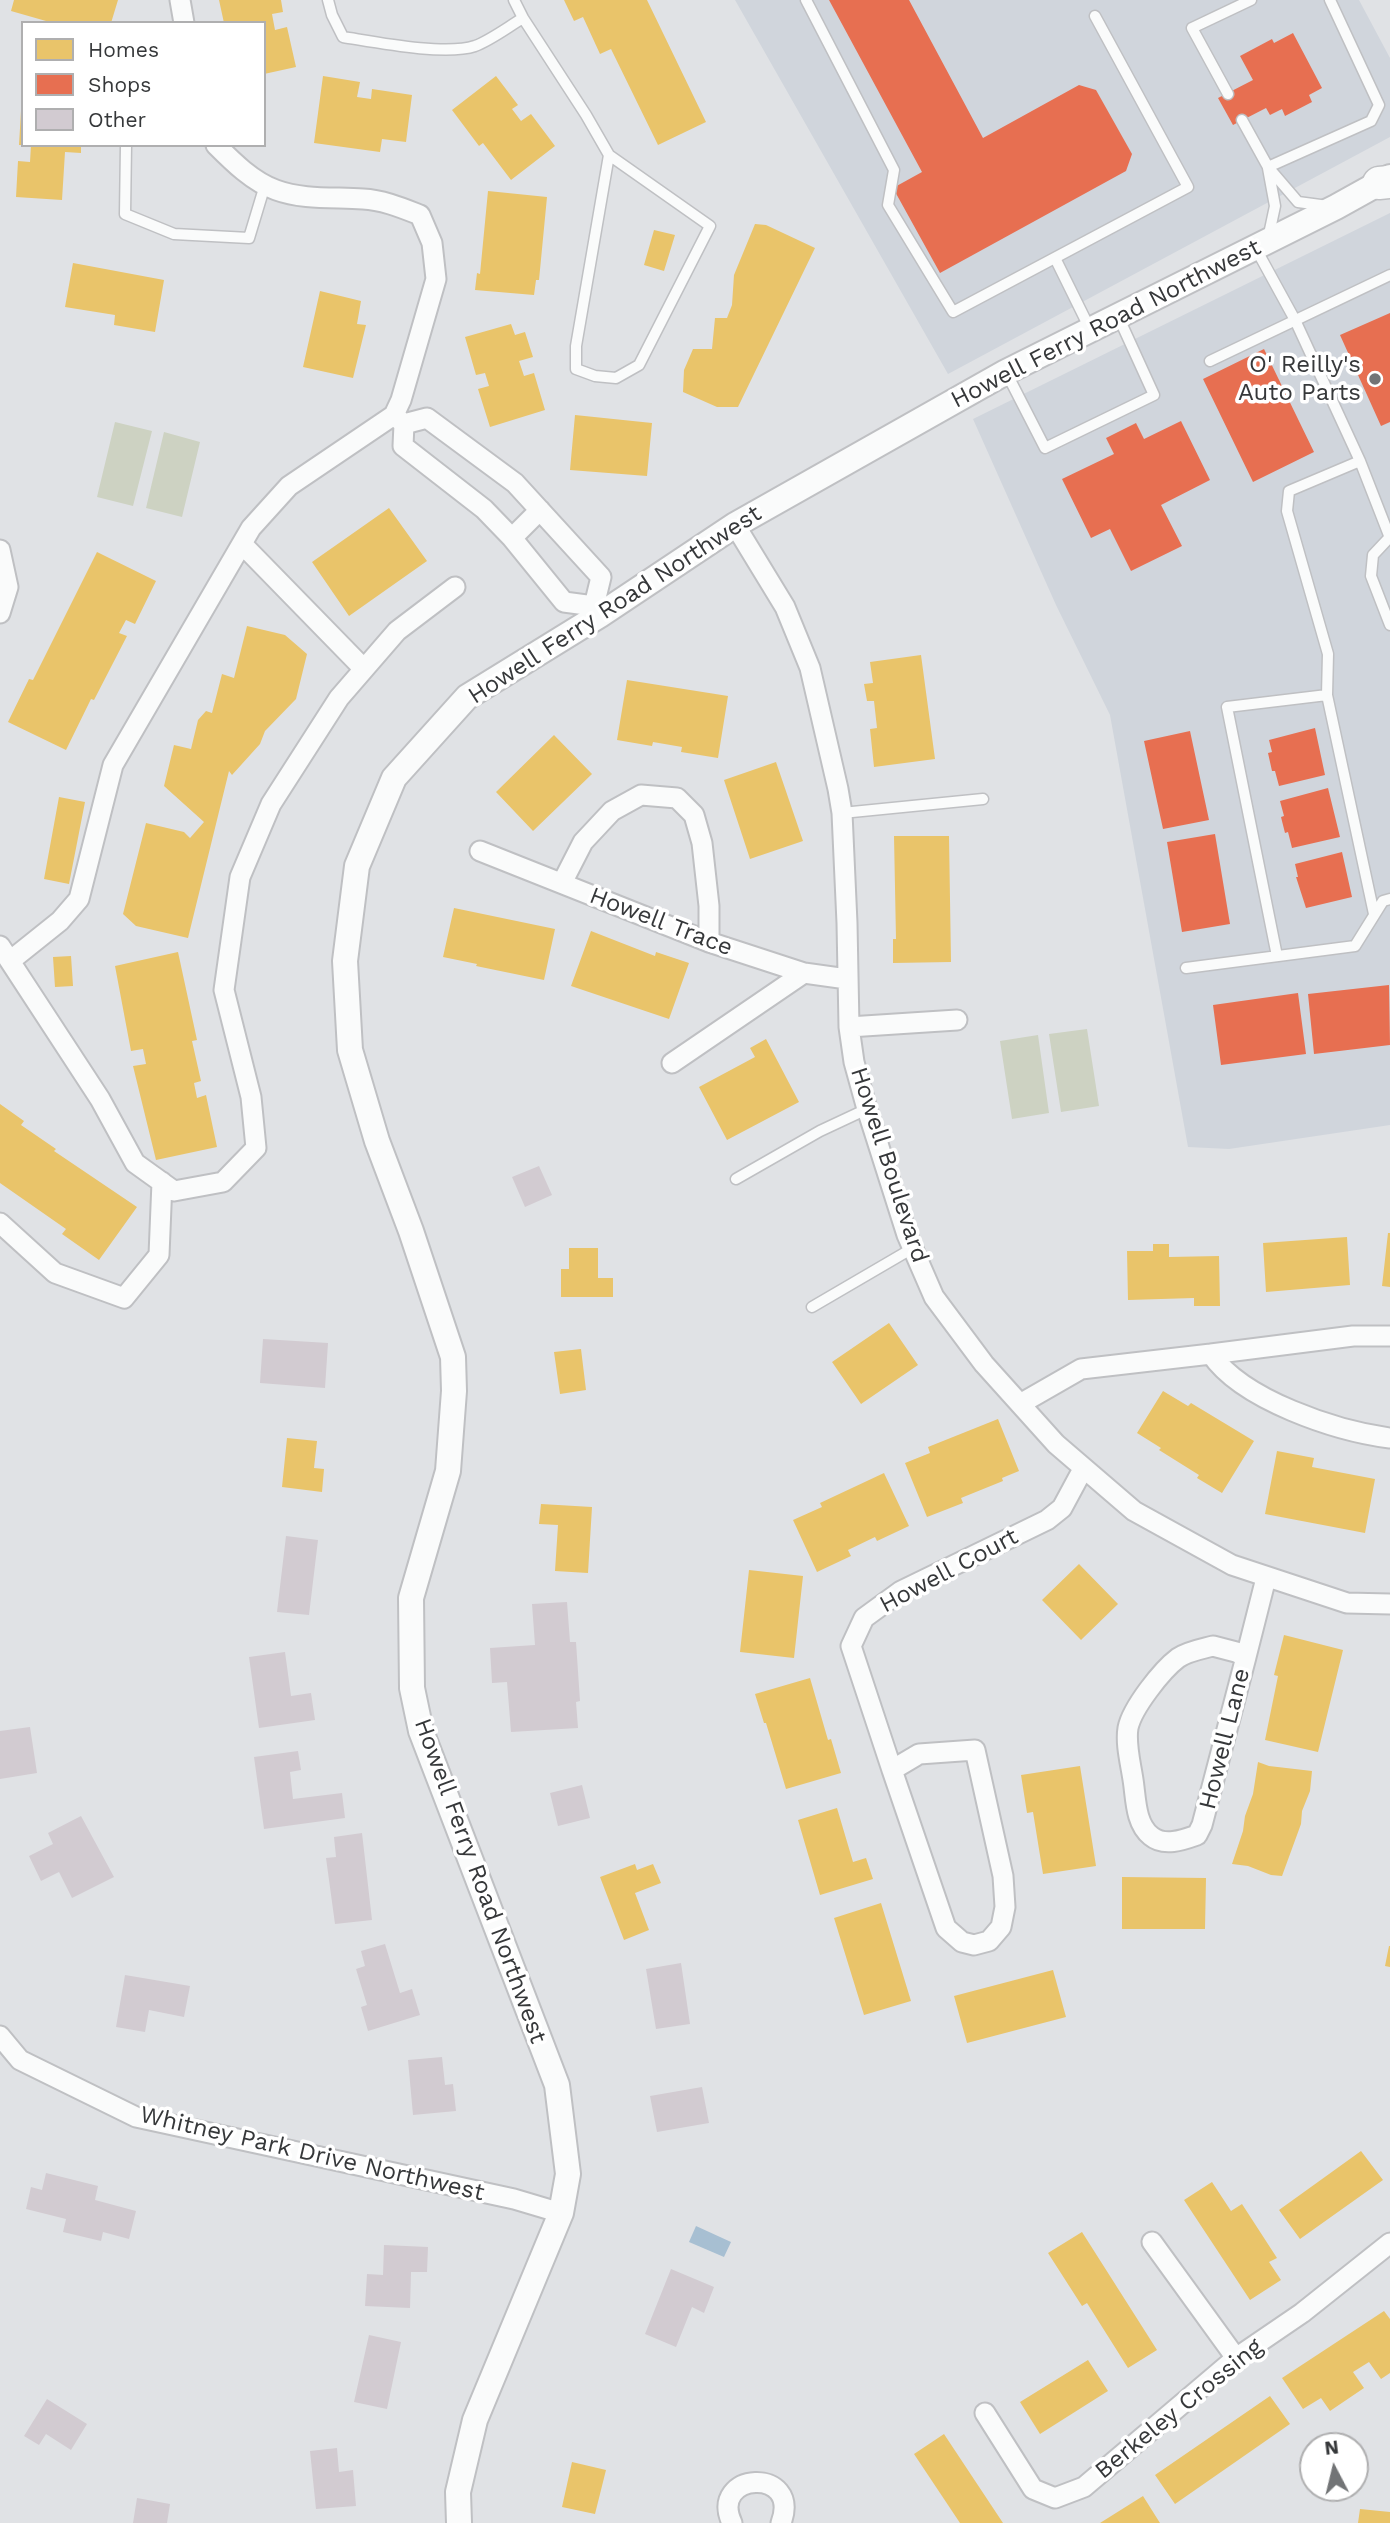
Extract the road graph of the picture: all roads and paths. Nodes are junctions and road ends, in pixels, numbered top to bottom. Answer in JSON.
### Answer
{"nodes":[{"id":1,"x":180,"y":0,"type":"edge"},
{"id":2,"x":328,"y":0,"type":"edge"},
{"id":3,"x":514,"y":0,"type":"edge"},
{"id":4,"x":806,"y":0,"type":"edge"},
{"id":5,"x":1251,"y":0,"type":"edge"},
{"id":6,"x":1329,"y":0,"type":"edge"},
{"id":7,"x":1095,"y":16,"type":"dead end"},
{"id":8,"x":523,"y":18,"type":"junction"},
{"id":9,"x":184,"y":21,"type":"edge"},
{"id":10,"x":1228,"y":94,"type":"dead end"},
{"id":11,"x":1242,"y":120,"type":"dead end"},
{"id":12,"x":126,"y":147,"type":"edge"},
{"id":13,"x":218,"y":147,"type":"edge"},
{"id":14,"x":609,"y":155,"type":"junction"},
{"id":15,"x":1268,"y":167,"type":"junction"},
{"id":16,"x":1386,"y":180,"type":"edge"},
{"id":17,"x":265,"y":184,"type":"junction"},
{"id":18,"x":1336,"y":207,"type":"junction"},
{"id":19,"x":1261,"y":244,"type":"junction"},
{"id":20,"x":1055,"y":258,"type":"junction"},
{"id":21,"x":1390,"y":275,"type":"edge"},
{"id":22,"x":1117,"y":314,"type":"junction"},
{"id":23,"x":1295,"y":320,"type":"junction"},
{"id":24,"x":1090,"y":329,"type":"junction"},
{"id":25,"x":1209,"y":361,"type":"dead end"},
{"id":26,"x":1006,"y":372,"type":"junction"},
{"id":27,"x":399,"y":419,"type":"junction"},
{"id":28,"x":1360,"y":461,"type":"junction"},
{"id":29,"x":540,"y":510,"type":"junction"},
{"id":30,"x":734,"y":525,"type":"junction"},
{"id":31,"x":512,"y":538,"type":"junction"},
{"id":32,"x":1390,"y":538,"type":"edge"},
{"id":33,"x":242,"y":544,"type":"junction"},
{"id":34,"x":0,"y":550,"type":"edge"},
{"id":35,"x":455,"y":587,"type":"dead end"},
{"id":36,"x":597,"y":611,"type":"junction"},
{"id":37,"x":0,"y":613,"type":"edge"},
{"id":38,"x":1390,"y":625,"type":"edge"},
{"id":39,"x":364,"y":669,"type":"junction"},
{"id":40,"x":1327,"y":695,"type":"junction"},
{"id":41,"x":983,"y":799,"type":"dead end"},
{"id":42,"x":842,"y":813,"type":"junction"},
{"id":43,"x":480,"y":851,"type":"dead end"},
{"id":44,"x":562,"y":883,"type":"junction"},
{"id":45,"x":1390,"y":899,"type":"edge"},
{"id":46,"x":1374,"y":914,"type":"junction"},
{"id":47,"x":709,"y":942,"type":"junction"},
{"id":48,"x":5,"y":954,"type":"edge"},
{"id":49,"x":1277,"y":956,"type":"junction"},
{"id":50,"x":1186,"y":968,"type":"dead end"},
{"id":51,"x":804,"y":973,"type":"junction"},
{"id":52,"x":847,"y":979,"type":"junction"},
{"id":53,"x":957,"y":1020,"type":"dead end"},
{"id":54,"x":849,"y":1027,"type":"junction"},
{"id":55,"x":672,"y":1063,"type":"dead end"},
{"id":56,"x":867,"y":1109,"type":"junction"},
{"id":57,"x":737,"y":1179,"type":"dead end"},
{"id":58,"x":162,"y":1182,"type":"junction"},
{"id":59,"x":0,"y":1223,"type":"edge"},
{"id":60,"x":913,"y":1248,"type":"junction"},
{"id":61,"x":812,"y":1307,"type":"dead end"},
{"id":62,"x":1390,"y":1336,"type":"edge"},
{"id":63,"x":1211,"y":1353,"type":"junction"},
{"id":64,"x":1020,"y":1404,"type":"junction"},
{"id":65,"x":1390,"y":1438,"type":"edge"},
{"id":66,"x":1083,"y":1469,"type":"junction"},
{"id":67,"x":1266,"y":1578,"type":"junction"},
{"id":68,"x":1390,"y":1604,"type":"edge"},
{"id":69,"x":1246,"y":1657,"type":"junction"},
{"id":70,"x":892,"y":1770,"type":"junction"},
{"id":71,"x":0,"y":2036,"type":"edge"},
{"id":72,"x":561,"y":2213,"type":"junction"},
{"id":73,"x":1152,"y":2242,"type":"dead end"},
{"id":74,"x":1390,"y":2243,"type":"edge"},
{"id":75,"x":1236,"y":2358,"type":"junction"},
{"id":76,"x":985,"y":2413,"type":"dead end"},
{"id":77,"x":459,"y":2523,"type":"edge"},
{"id":78,"x":732,"y":2523,"type":"edge"},
{"id":79,"x":781,"y":2523,"type":"edge"}],
"edges":[{"from":1,"to":9,"type":"street"},
{"from":2,"to":8,"type":"lane"},
{"from":3,"to":8,"type":"lane"},
{"from":4,"to":20,"type":"lane"},
{"from":5,"to":10,"type":"lane"},
{"from":6,"to":15,"type":"lane"},
{"from":7,"to":20,"type":"lane"},
{"from":8,"to":14,"type":"lane"},
{"from":11,"to":15,"type":"lane"},
{"from":12,"to":17,"type":"lane"},
{"from":13,"to":17,"type":"street"},
{"from":14,"to":14,"type":"lane"},
{"from":15,"to":18,"type":"lane"},
{"from":15,"to":19,"type":"lane"},
{"from":16,"to":18,"type":"street","name":"Howell Ferry Road Northwest"},
{"from":17,"to":27,"type":"street"},
{"from":18,"to":19,"type":"street","name":"Howell Ferry Road Northwest"},
{"from":19,"to":22,"type":"street","name":"Howell Ferry Road Northwest"},
{"from":19,"to":23,"type":"lane"},
{"from":20,"to":24,"type":"lane"},
{"from":21,"to":23,"type":"lane"},
{"from":22,"to":24,"type":"street","name":"Howell Ferry Road Northwest"},
{"from":22,"to":26,"type":"lane"},
{"from":23,"to":25,"type":"lane"},
{"from":23,"to":28,"type":"lane"},
{"from":24,"to":26,"type":"street","name":"Howell Ferry Road Northwest"},
{"from":26,"to":30,"type":"street","name":"Howell Ferry Road Northwest"},
{"from":27,"to":29,"type":"street"},
{"from":27,"to":31,"type":"street"},
{"from":27,"to":33,"type":"street"},
{"from":28,"to":32,"type":"lane"},
{"from":28,"to":40,"type":"lane"},
{"from":29,"to":31,"type":"street"},
{"from":29,"to":36,"type":"street"},
{"from":30,"to":36,"type":"street","name":"Howell Ferry Road Northwest"},
{"from":30,"to":42,"type":"street","name":"Howell Boulevard"},
{"from":31,"to":36,"type":"street"},
{"from":32,"to":38,"type":"lane"},
{"from":33,"to":39,"type":"street"},
{"from":33,"to":48,"type":"street"},
{"from":34,"to":37,"type":"street"},
{"from":35,"to":39,"type":"street"},
{"from":36,"to":72,"type":"street","name":"Howell Ferry Road Northwest"},
{"from":39,"to":58,"type":"street"},
{"from":40,"to":46,"type":"lane"},
{"from":40,"to":49,"type":"lane"},
{"from":41,"to":42,"type":"lane"},
{"from":42,"to":52,"type":"street","name":"Howell Boulevard"},
{"from":43,"to":44,"type":"street","name":"Howell Trace"},
{"from":44,"to":47,"type":"street","name":"Howell Trace"},
{"from":44,"to":47,"type":"street"},
{"from":45,"to":46,"type":"lane"},
{"from":46,"to":49,"type":"lane"},
{"from":47,"to":51,"type":"street","name":"Howell Trace"},
{"from":48,"to":58,"type":"street"},
{"from":49,"to":50,"type":"lane"},
{"from":51,"to":52,"type":"street","name":"Howell Trace"},
{"from":51,"to":55,"type":"street"},
{"from":52,"to":54,"type":"street","name":"Howell Boulevard"},
{"from":53,"to":54,"type":"street"},
{"from":54,"to":56,"type":"street","name":"Howell Boulevard"},
{"from":56,"to":57,"type":"lane"},
{"from":56,"to":60,"type":"street","name":"Howell Boulevard"},
{"from":58,"to":59,"type":"street"},
{"from":60,"to":61,"type":"lane"},
{"from":60,"to":64,"type":"street","name":"Howell Boulevard"},
{"from":62,"to":63,"type":"street"},
{"from":63,"to":64,"type":"street"},
{"from":63,"to":65,"type":"street"},
{"from":64,"to":66,"type":"street","name":"Howell Boulevard"},
{"from":66,"to":67,"type":"street","name":"Howell Boulevard"},
{"from":66,"to":70,"type":"street","name":"Howell Court"},
{"from":67,"to":68,"type":"street","name":"Howell Boulevard"},
{"from":67,"to":69,"type":"street","name":"Howell Lane"},
{"from":69,"to":69,"type":"street","name":"Howell Lane"},
{"from":70,"to":70,"type":"street","name":"Howell Court"},
{"from":71,"to":72,"type":"street","name":"Whitney Park Drive Northwest"},
{"from":72,"to":77,"type":"street","name":"Howell Ferry Road Northwest"},
{"from":73,"to":75,"type":"street"},
{"from":74,"to":75,"type":"street","name":"Berkeley Crossing"},
{"from":75,"to":76,"type":"street","name":"Berkeley Crossing"},
{"from":78,"to":79,"type":"street"}]}
